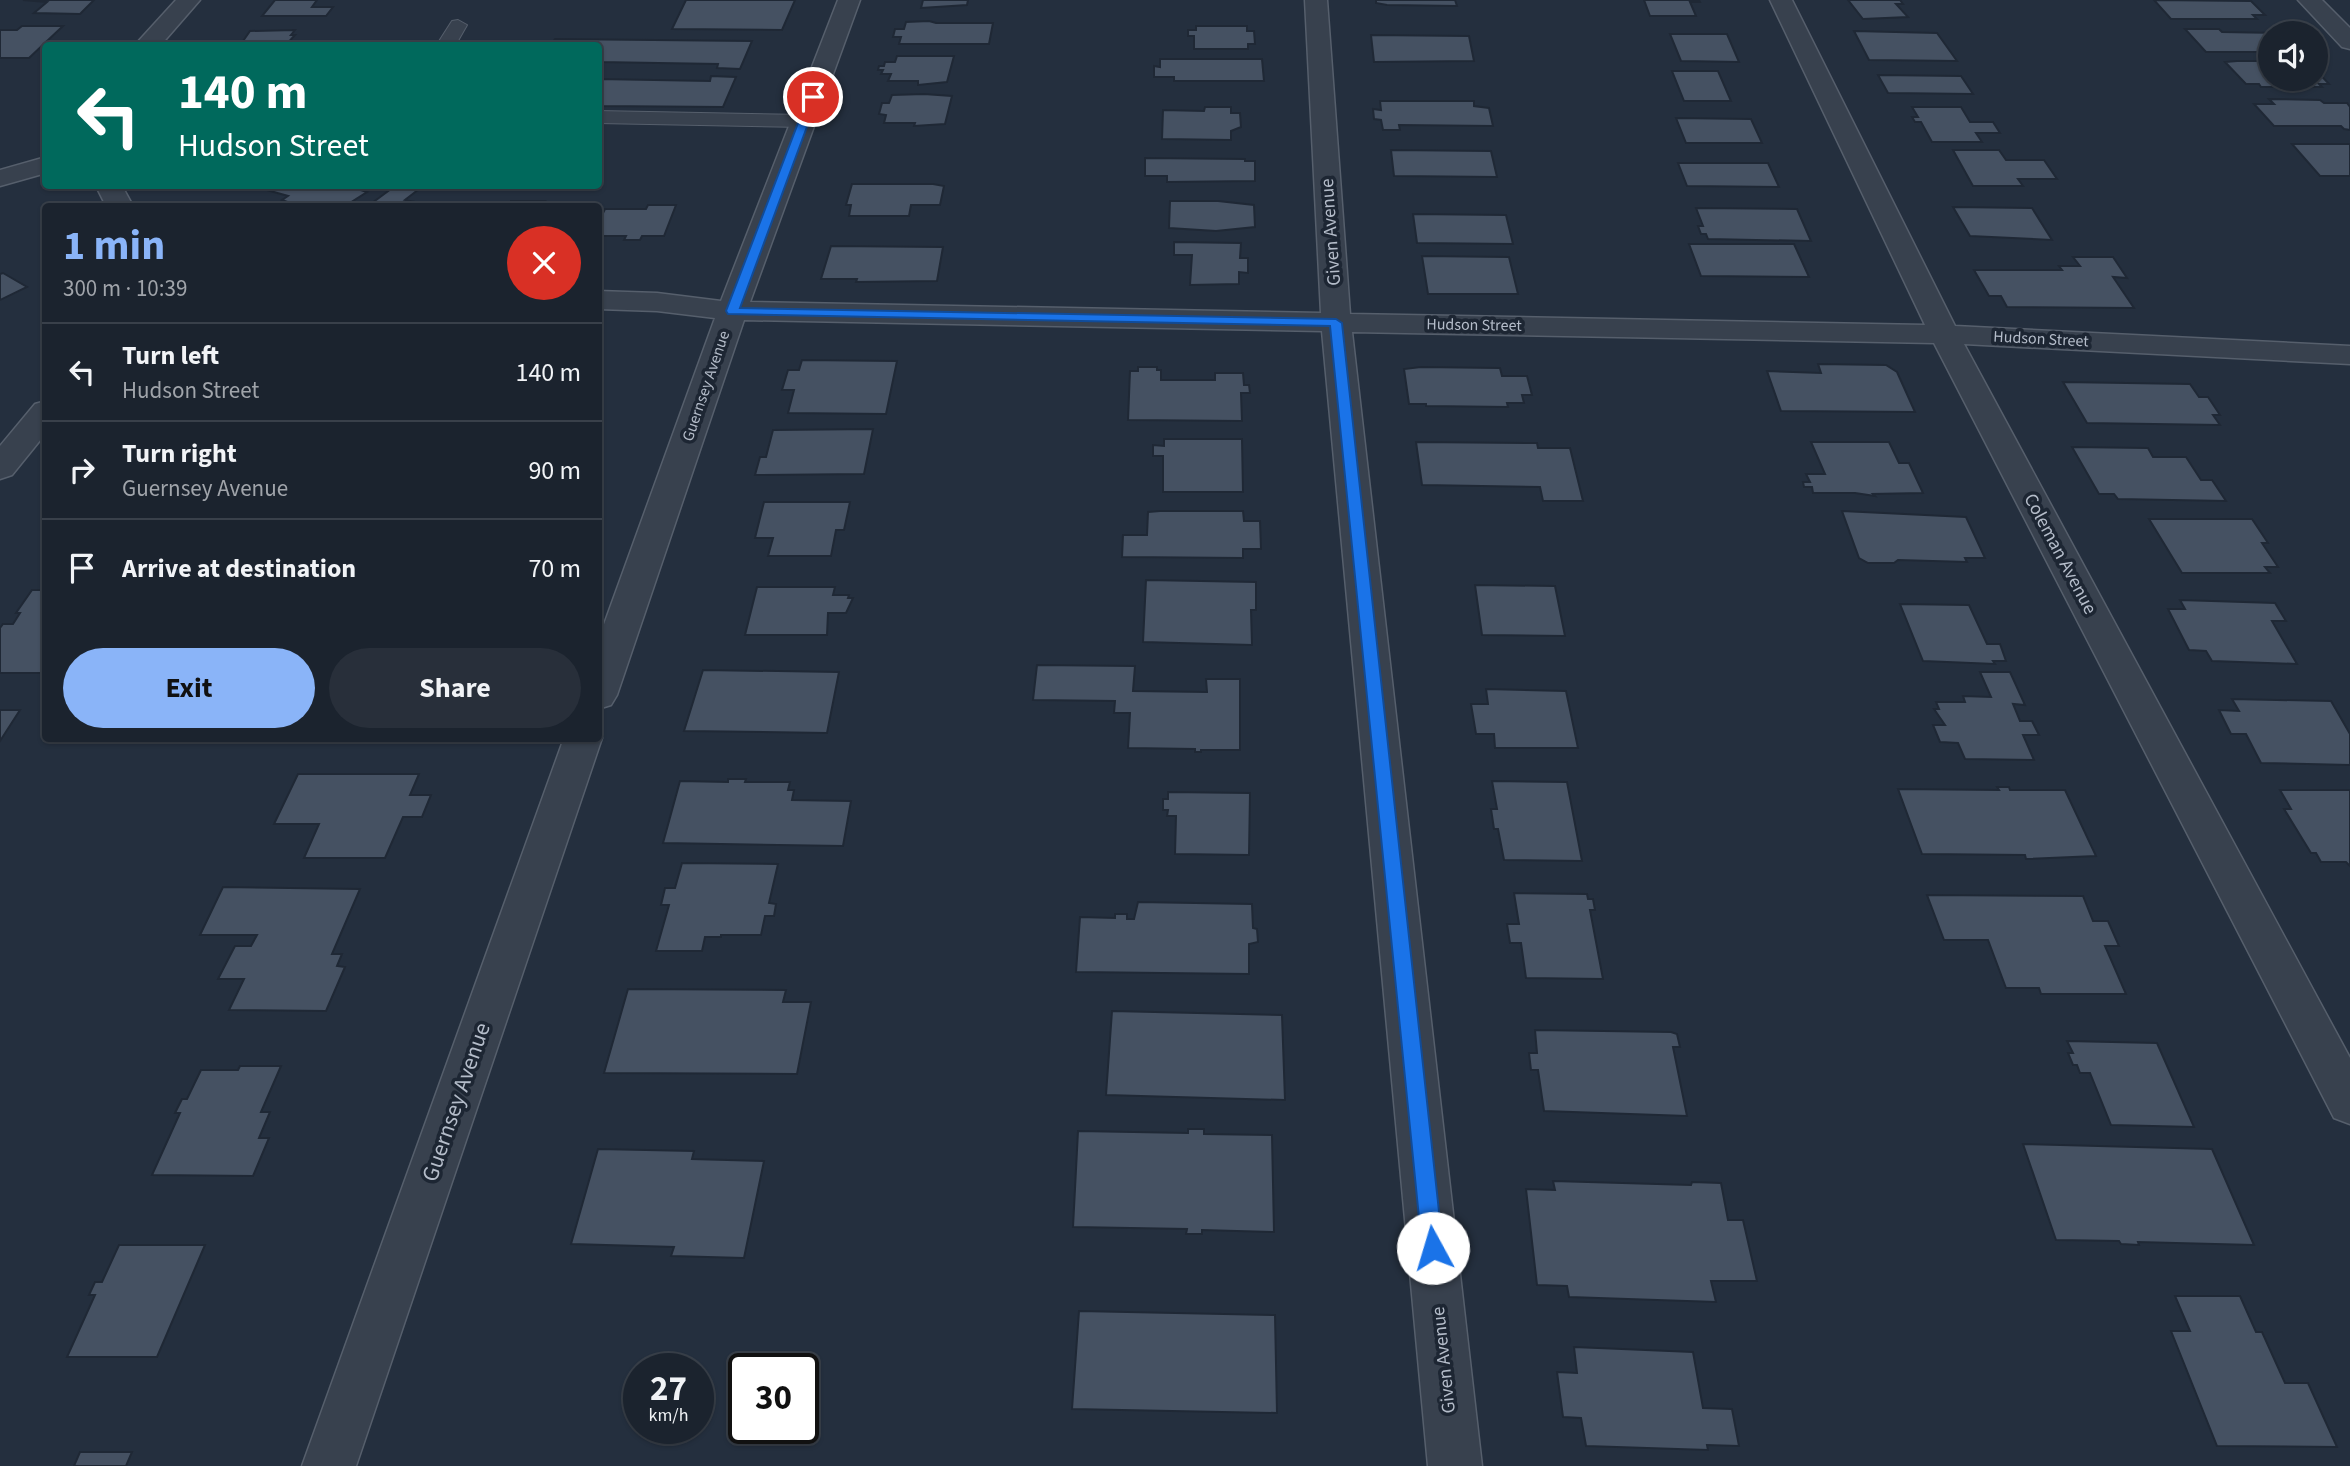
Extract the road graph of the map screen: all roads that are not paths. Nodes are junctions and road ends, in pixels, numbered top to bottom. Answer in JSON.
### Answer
{"nodes":[{"id":1,"x":189,"y":0,"type":"edge"},
{"id":2,"x":849,"y":0,"type":"edge"},
{"id":3,"x":1316,"y":0,"type":"edge"},
{"id":4,"x":1781,"y":0,"type":"edge"},
{"id":5,"x":2309,"y":0,"type":"edge"},
{"id":6,"x":458,"y":25,"type":"dead end"},
{"id":7,"x":150,"y":42,"type":"edge"},
{"id":8,"x":447,"y":42,"type":"edge"},
{"id":9,"x":2350,"y":42,"type":"edge"},
{"id":10,"x":602,"y":117,"type":"edge"},
{"id":11,"x":804,"y":121,"type":"junction"},
{"id":12,"x":42,"y":166,"type":"edge"},
{"id":13,"x":0,"y":178,"type":"edge"},
{"id":14,"x":602,"y":300,"type":"edge"},
{"id":15,"x":732,"y":311,"type":"junction"},
{"id":16,"x":1336,"y":323,"type":"junction"},
{"id":17,"x":1944,"y":334,"type":"junction"},
{"id":18,"x":2350,"y":355,"type":"edge"},
{"id":19,"x":42,"y":416,"type":"edge"},
{"id":20,"x":0,"y":468,"type":"edge"},
{"id":21,"x":602,"y":684,"type":"edge"},
{"id":22,"x":582,"y":742,"type":"edge"},
{"id":23,"x":2350,"y":1102,"type":"edge"},
{"id":24,"x":329,"y":1466,"type":"edge"},
{"id":25,"x":1455,"y":1466,"type":"edge"}],
"edges":[{"from":1,"to":7,"type":"street"},
{"from":2,"to":11,"type":"street","name":"Guernsey Avenue"},
{"from":3,"to":16,"type":"street","name":"Given Avenue"},
{"from":4,"to":17,"type":"street","name":"Coleman Avenue"},
{"from":5,"to":9,"type":"street"},
{"from":6,"to":8,"type":"lane"},
{"from":10,"to":11,"type":"lane"},
{"from":11,"to":15,"type":"street","name":"Guernsey Avenue"},
{"from":12,"to":13,"type":"street"},
{"from":14,"to":15,"type":"street","name":"Hudson Street"},
{"from":15,"to":16,"type":"street","name":"Hudson Street"},
{"from":15,"to":21,"type":"street","name":"Guernsey Avenue"},
{"from":16,"to":17,"type":"street","name":"Hudson Street"},
{"from":16,"to":25,"type":"street","name":"Given Avenue"},
{"from":17,"to":18,"type":"street","name":"Hudson Street"},
{"from":17,"to":23,"type":"street","name":"Coleman Avenue"},
{"from":19,"to":20,"type":"street"},
{"from":22,"to":24,"type":"street","name":"Guernsey Avenue"}]}
